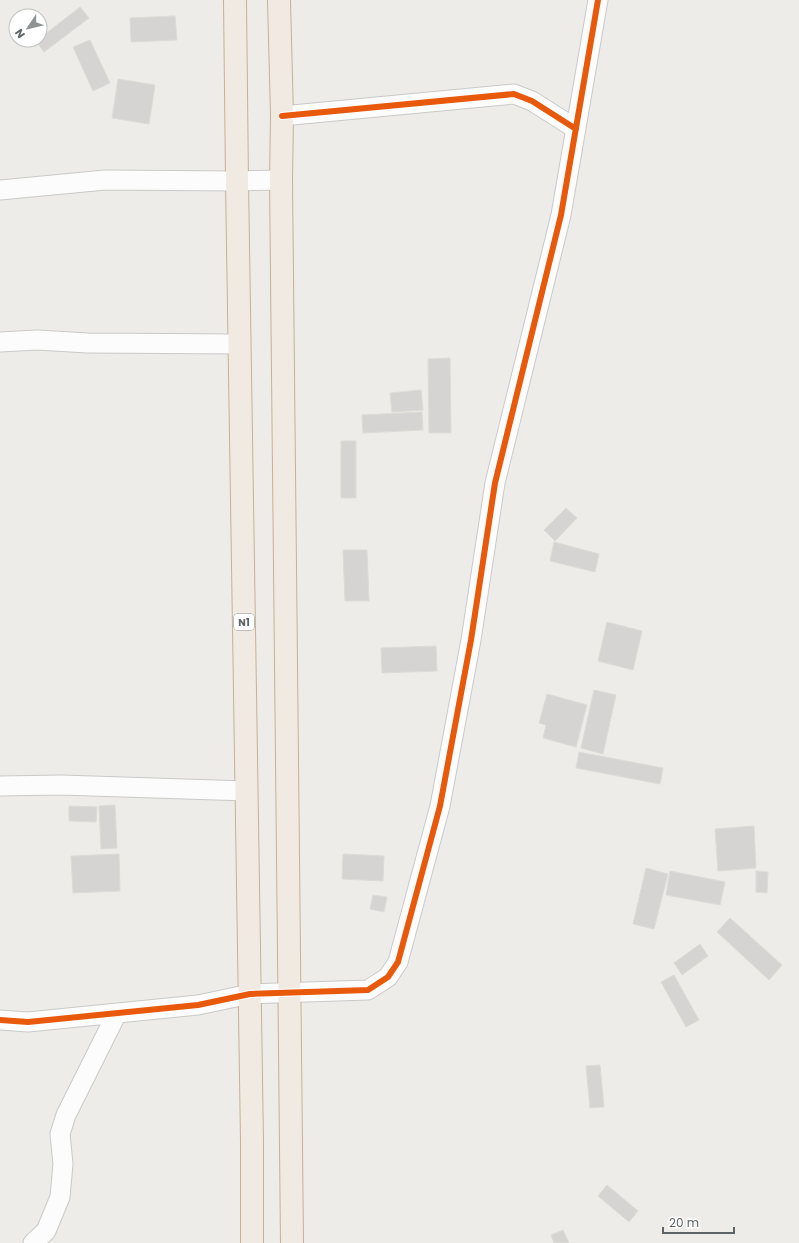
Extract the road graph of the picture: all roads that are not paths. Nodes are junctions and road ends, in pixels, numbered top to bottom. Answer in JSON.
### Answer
{"nodes":[{"id":1,"x":235,"y":0,"type":"edge"},
{"id":2,"x":279,"y":0,"type":"edge"},
{"id":3,"x":598,"y":0,"type":"edge"},
{"id":4,"x":282,"y":116,"type":"junction"},
{"id":5,"x":576,"y":129,"type":"junction"},
{"id":6,"x":281,"y":180,"type":"junction"},
{"id":7,"x":237,"y":181,"type":"junction"},
{"id":8,"x":0,"y":190,"type":"edge"},
{"id":9,"x":0,"y":342,"type":"edge"},
{"id":10,"x":239,"y":344,"type":"junction"},
{"id":11,"x":0,"y":786,"type":"edge"},
{"id":12,"x":247,"y":791,"type":"junction"},
{"id":13,"x":290,"y":993,"type":"junction"},
{"id":14,"x":250,"y":994,"type":"junction"},
{"id":15,"x":117,"y":1013,"type":"junction"},
{"id":16,"x":0,"y":1020,"type":"edge"},
{"id":17,"x":33,"y":1243,"type":"edge"},
{"id":18,"x":252,"y":1243,"type":"edge"},
{"id":19,"x":292,"y":1243,"type":"edge"}],
"edges":[{"from":1,"to":7,"type":"highway","number":"N1"},
{"from":2,"to":4,"type":"highway"},
{"from":3,"to":5,"type":"street"},
{"from":4,"to":5,"type":"street"},
{"from":4,"to":6,"type":"highway"},
{"from":5,"to":13,"type":"street"},
{"from":6,"to":7,"type":"street"},
{"from":6,"to":13,"type":"highway"},
{"from":7,"to":8,"type":"street"},
{"from":7,"to":10,"type":"highway","number":"N1"},
{"from":9,"to":10,"type":"street"},
{"from":10,"to":12,"type":"highway","number":"N1"},
{"from":11,"to":12,"type":"street"},
{"from":12,"to":14,"type":"highway","number":"N1"},
{"from":13,"to":14,"type":"street"},
{"from":13,"to":19,"type":"highway"},
{"from":14,"to":15,"type":"street"},
{"from":14,"to":18,"type":"highway","number":"N1"},
{"from":15,"to":16,"type":"street"},
{"from":15,"to":17,"type":"street"}]}
